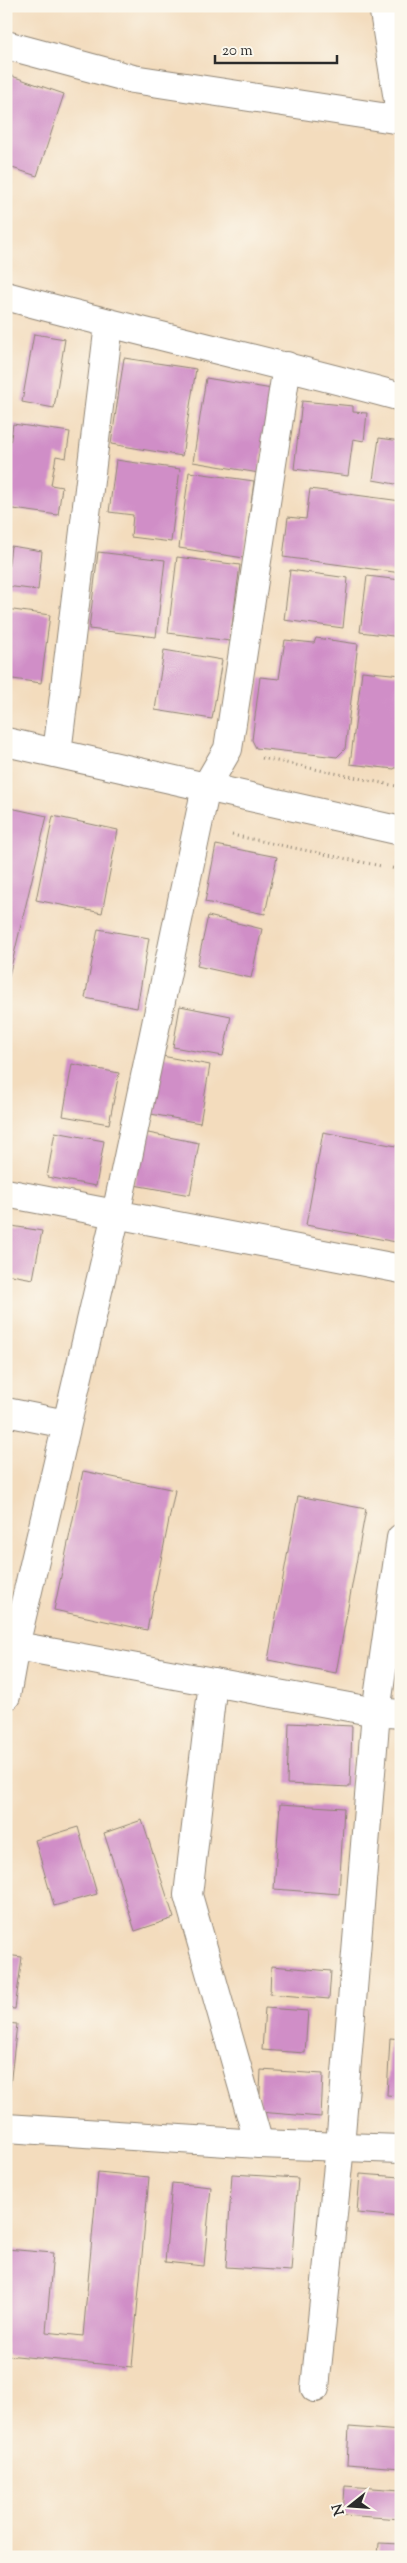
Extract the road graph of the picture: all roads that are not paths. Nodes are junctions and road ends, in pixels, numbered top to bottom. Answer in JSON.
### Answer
{"nodes":[{"id":1,"x":383,"y":6,"type":"edge"},
{"id":2,"x":6,"y":46,"type":"edge"},
{"id":3,"x":401,"y":120,"type":"edge"},
{"id":4,"x":6,"y":296,"type":"edge"},
{"id":5,"x":109,"y":324,"type":"junction"},
{"id":6,"x":287,"y":366,"type":"junction"},
{"id":7,"x":401,"y":397,"type":"edge"},
{"id":8,"x":6,"y":742,"type":"edge"},
{"id":9,"x":57,"y":753,"type":"junction"},
{"id":10,"x":206,"y":787,"type":"junction"},
{"id":11,"x":401,"y":831,"type":"edge"},
{"id":12,"x":6,"y":1193,"type":"edge"},
{"id":13,"x":116,"y":1214,"type":"junction"},
{"id":14,"x":401,"y":1269,"type":"edge"},
{"id":15,"x":6,"y":1412,"type":"edge"},
{"id":16,"x":66,"y":1424,"type":"junction"},
{"id":17,"x":401,"y":1538,"type":"edge"},
{"id":18,"x":10,"y":1645,"type":"edge"},
{"id":19,"x":213,"y":1682,"type":"junction"},
{"id":20,"x":6,"y":1696,"type":"edge"},
{"id":21,"x":388,"y":1713,"type":"edge"},
{"id":22,"x":6,"y":2128,"type":"edge"},
{"id":23,"x":258,"y":2144,"type":"junction"},
{"id":24,"x":340,"y":2146,"type":"junction"},
{"id":25,"x":401,"y":2149,"type":"edge"},
{"id":26,"x":315,"y":2388,"type":"dead end"}],
"edges":[{"from":1,"to":3,"type":"street"},
{"from":2,"to":3,"type":"street"},
{"from":4,"to":5,"type":"street"},
{"from":5,"to":6,"type":"street"},
{"from":5,"to":9,"type":"street"},
{"from":6,"to":7,"type":"street"},
{"from":6,"to":10,"type":"street"},
{"from":8,"to":9,"type":"street"},
{"from":9,"to":10,"type":"street"},
{"from":10,"to":11,"type":"street"},
{"from":10,"to":13,"type":"street"},
{"from":12,"to":13,"type":"street"},
{"from":13,"to":14,"type":"street"},
{"from":13,"to":16,"type":"street"},
{"from":15,"to":16,"type":"street"},
{"from":16,"to":18,"type":"street"},
{"from":17,"to":21,"type":"street"},
{"from":18,"to":19,"type":"street"},
{"from":18,"to":20,"type":"street"},
{"from":19,"to":21,"type":"street"},
{"from":19,"to":23,"type":"street"},
{"from":21,"to":24,"type":"street"},
{"from":22,"to":23,"type":"street"},
{"from":23,"to":24,"type":"street"},
{"from":24,"to":25,"type":"street"},
{"from":24,"to":26,"type":"street"}]}
